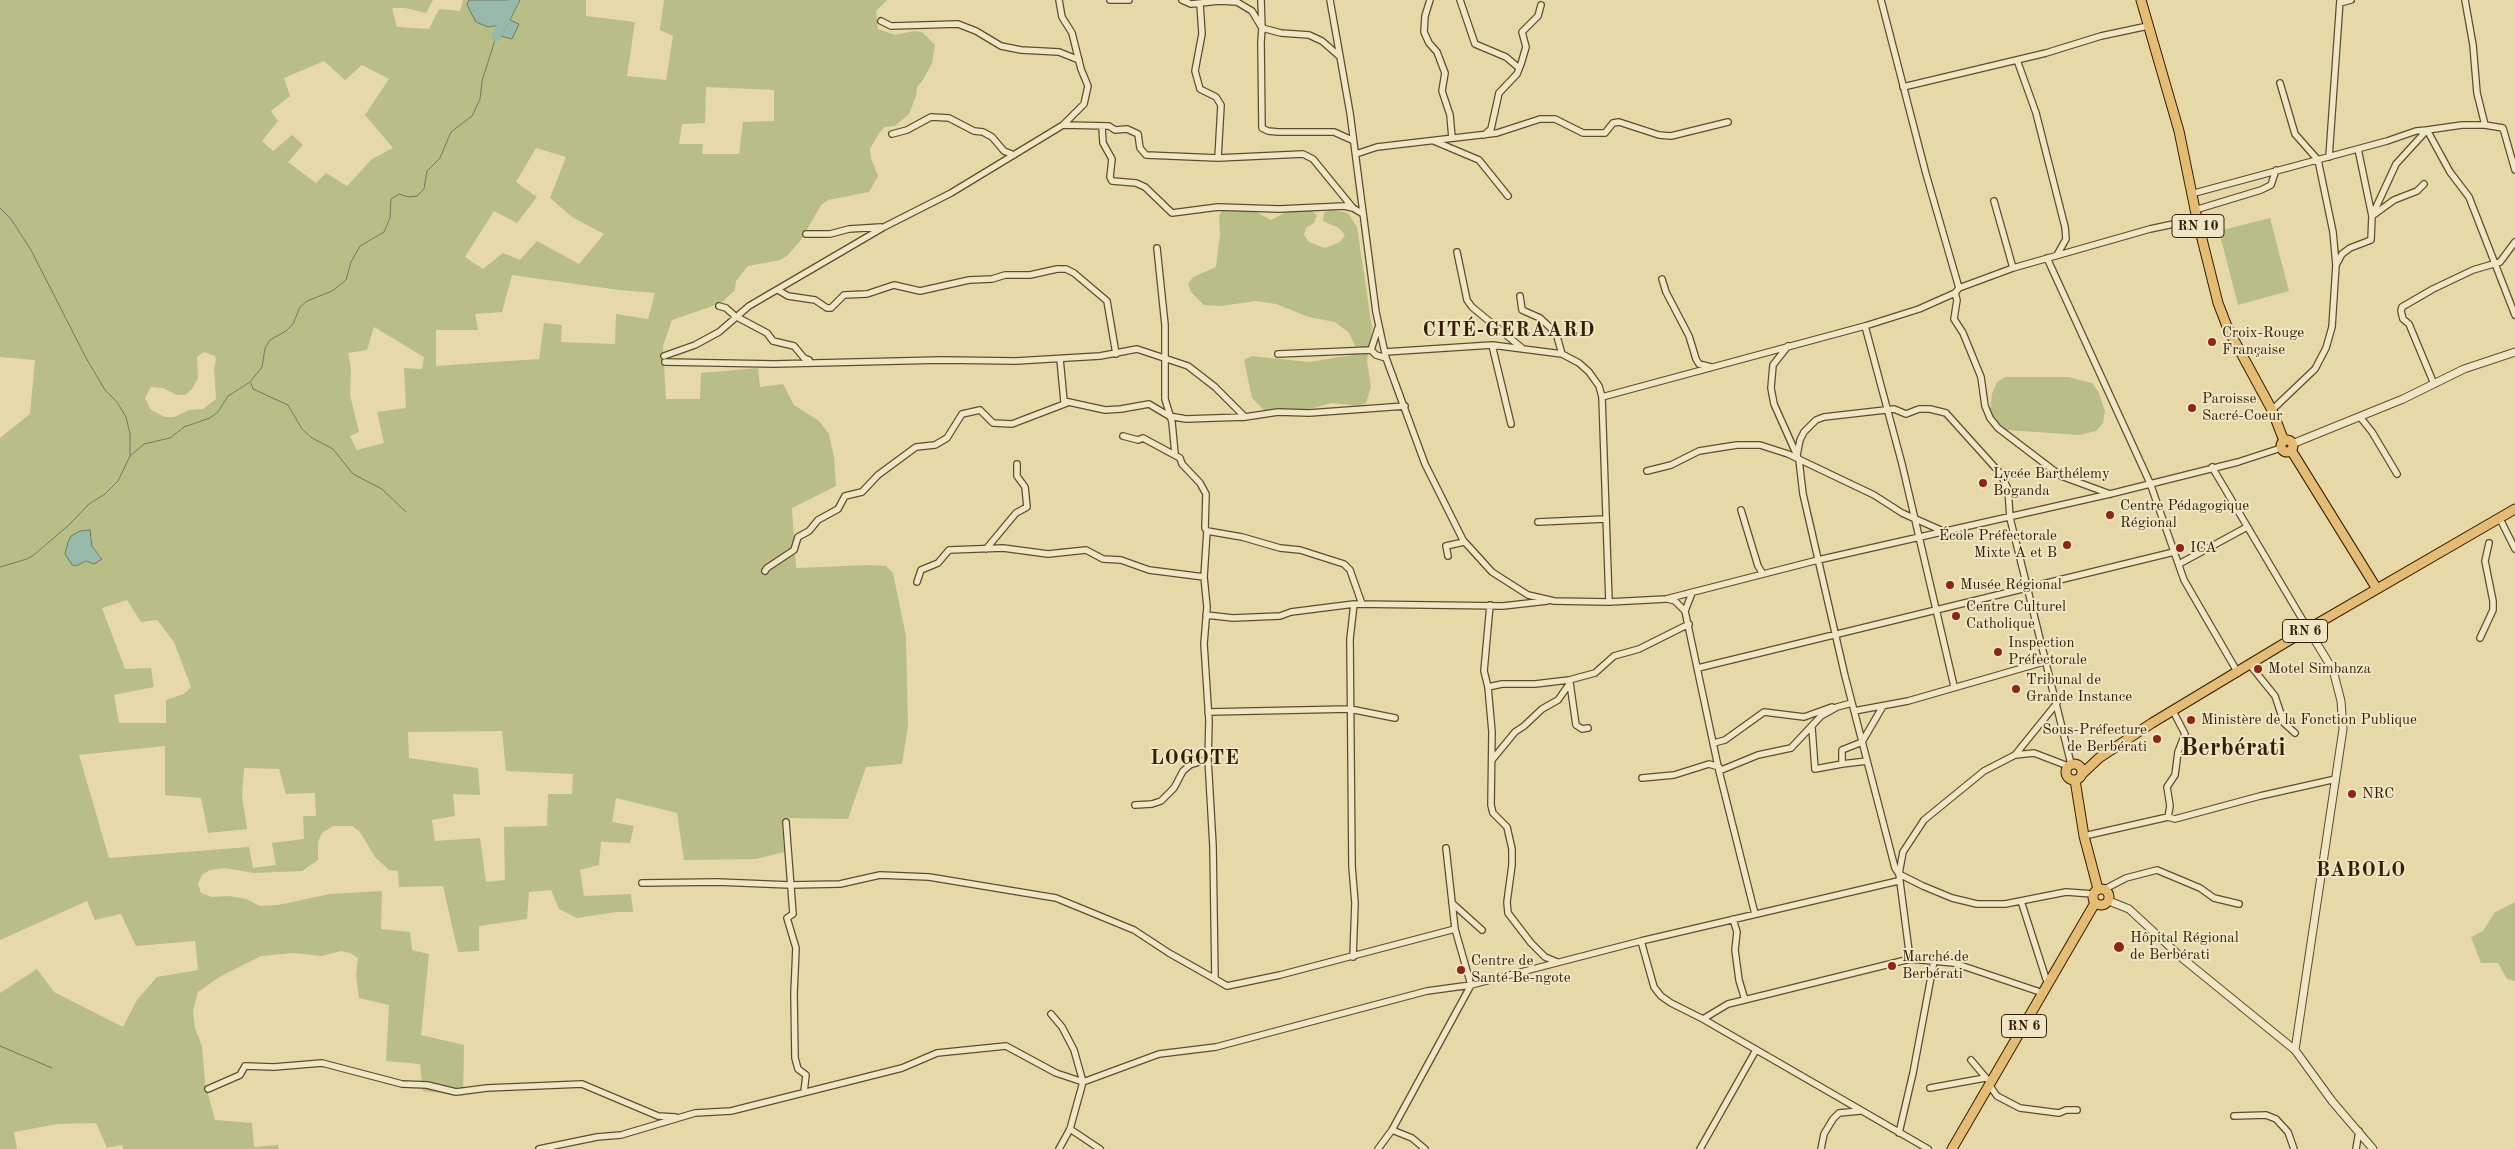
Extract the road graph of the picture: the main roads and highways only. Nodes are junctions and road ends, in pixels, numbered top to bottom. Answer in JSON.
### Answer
{"nodes":[{"id":1,"x":2141,"y":0,"type":"edge"},
{"id":2,"x":2515,"y":509,"type":"edge"},
{"id":3,"x":2377,"y":589,"type":"junction"},
{"id":4,"x":2099,"y":758,"type":"junction"},
{"id":5,"x":2072,"y":765,"type":"junction"},
{"id":6,"x":2078,"y":777,"type":"junction"},
{"id":7,"x":2098,"y":894,"type":"junction"},
{"id":8,"x":1952,"y":1149,"type":"edge"}],
"edges":[{"from":1,"to":3,"type":"main road","number":"RN 10"},
{"from":2,"to":3,"type":"main road","number":"RN 6"},
{"from":3,"to":4,"type":"main road","number":"RN 6"},
{"from":4,"to":5,"type":"main road","number":"RN 6"},
{"from":4,"to":6,"type":"main road","number":"RN 6"},
{"from":5,"to":6,"type":"main road"},
{"from":5,"to":6,"type":"main road"},
{"from":6,"to":7,"type":"main road"},
{"from":7,"to":7,"type":"main road"},
{"from":7,"to":8,"type":"main road","number":"RN 6"}]}
